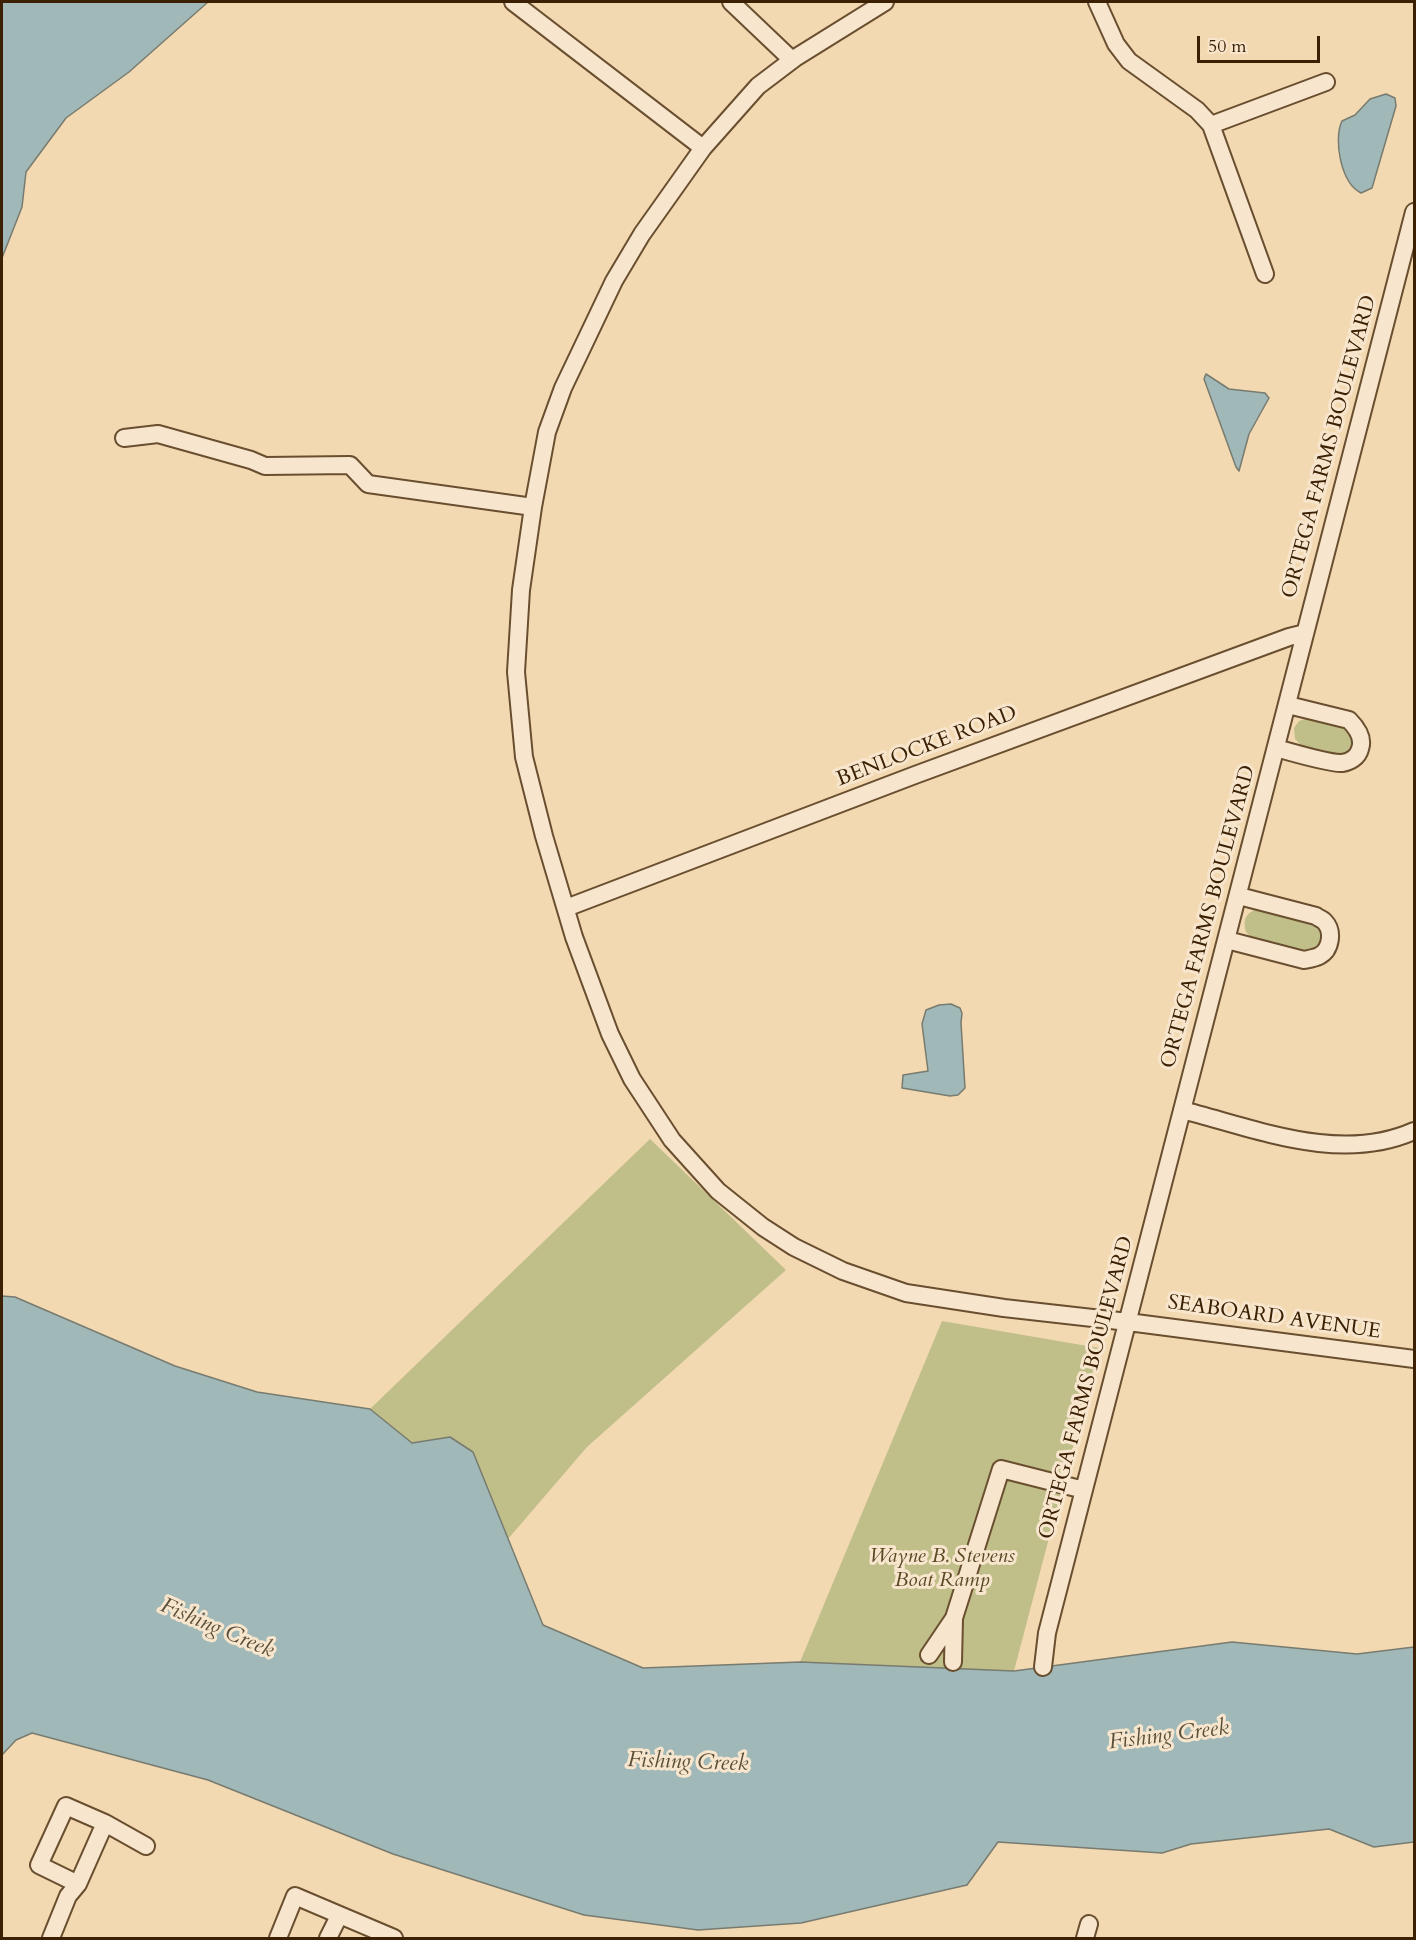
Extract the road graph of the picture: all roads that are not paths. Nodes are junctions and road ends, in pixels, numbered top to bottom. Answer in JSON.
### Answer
{"nodes":[{"id":1,"x":513,"y":2,"type":"edge"},
{"id":2,"x":731,"y":2,"type":"edge"},
{"id":3,"x":885,"y":2,"type":"edge"},
{"id":4,"x":1097,"y":2,"type":"edge"},
{"id":5,"x":792,"y":60,"type":"junction"},
{"id":6,"x":1326,"y":82,"type":"dead end"},
{"id":7,"x":1211,"y":125,"type":"junction"},
{"id":8,"x":703,"y":148,"type":"junction"},
{"id":9,"x":1414,"y":212,"type":"edge"},
{"id":10,"x":1265,"y":274,"type":"dead end"},
{"id":11,"x":124,"y":438,"type":"dead end"},
{"id":12,"x":533,"y":507,"type":"junction"},
{"id":13,"x":1305,"y":633,"type":"junction"},
{"id":14,"x":1288,"y":705,"type":"junction"},
{"id":15,"x":1276,"y":748,"type":"junction"},
{"id":16,"x":1239,"y":896,"type":"junction"},
{"id":17,"x":566,"y":908,"type":"junction"},
{"id":18,"x":1227,"y":940,"type":"junction"},
{"id":19,"x":1182,"y":1110,"type":"junction"},
{"id":20,"x":1414,"y":1131,"type":"edge"},
{"id":21,"x":1128,"y":1322,"type":"junction"},
{"id":22,"x":1414,"y":1359,"type":"edge"},
{"id":23,"x":1084,"y":1490,"type":"junction"},
{"id":24,"x":954,"y":1618,"type":"junction"},
{"id":25,"x":929,"y":1655,"type":"dead end"},
{"id":26,"x":953,"y":1662,"type":"dead end"},
{"id":27,"x":1043,"y":1667,"type":"dead end"},
{"id":28,"x":105,"y":1823,"type":"junction"},
{"id":29,"x":146,"y":1846,"type":"dead end"},
{"id":30,"x":78,"y":1884,"type":"junction"},
{"id":31,"x":339,"y":1916,"type":"junction"},
{"id":32,"x":51,"y":1938,"type":"edge"},
{"id":33,"x":278,"y":1938,"type":"edge"},
{"id":34,"x":328,"y":1938,"type":"edge"},
{"id":35,"x":394,"y":1938,"type":"edge"}],
"edges":[{"from":1,"to":8,"type":"street"},
{"from":2,"to":5,"type":"street"},
{"from":3,"to":5,"type":"street","name":"SEABOARD AVENUE"},
{"from":4,"to":7,"type":"street"},
{"from":5,"to":8,"type":"street","name":"SEABOARD AVENUE"},
{"from":6,"to":7,"type":"street"},
{"from":7,"to":10,"type":"street"},
{"from":8,"to":12,"type":"street","name":"SEABOARD AVENUE"},
{"from":9,"to":13,"type":"street","name":"ORTEGA FARMS BOULEVARD"},
{"from":11,"to":12,"type":"street"},
{"from":12,"to":17,"type":"street","name":"SEABOARD AVENUE"},
{"from":13,"to":14,"type":"street","name":"ORTEGA FARMS BOULEVARD"},
{"from":13,"to":17,"type":"street","name":"BENLOCKE ROAD"},
{"from":14,"to":15,"type":"street","name":"ORTEGA FARMS BOULEVARD"},
{"from":14,"to":15,"type":"street"},
{"from":15,"to":16,"type":"street","name":"ORTEGA FARMS BOULEVARD"},
{"from":16,"to":18,"type":"street","name":"ORTEGA FARMS BOULEVARD"},
{"from":16,"to":18,"type":"street"},
{"from":17,"to":21,"type":"street","name":"SEABOARD AVENUE"},
{"from":18,"to":19,"type":"street","name":"ORTEGA FARMS BOULEVARD"},
{"from":19,"to":20,"type":"street"},
{"from":19,"to":21,"type":"street","name":"ORTEGA FARMS BOULEVARD"},
{"from":21,"to":22,"type":"street","name":"SEABOARD AVENUE"},
{"from":21,"to":23,"type":"street","name":"ORTEGA FARMS BOULEVARD"},
{"from":23,"to":24,"type":"street"},
{"from":23,"to":27,"type":"street","name":"ORTEGA FARMS BOULEVARD"},
{"from":24,"to":25,"type":"street"},
{"from":24,"to":26,"type":"street"},
{"from":28,"to":29,"type":"street"},
{"from":28,"to":30,"type":"street"},
{"from":28,"to":30,"type":"street"},
{"from":30,"to":32,"type":"street"},
{"from":31,"to":33,"type":"street"},
{"from":31,"to":34,"type":"street"},
{"from":31,"to":35,"type":"street"}]}
